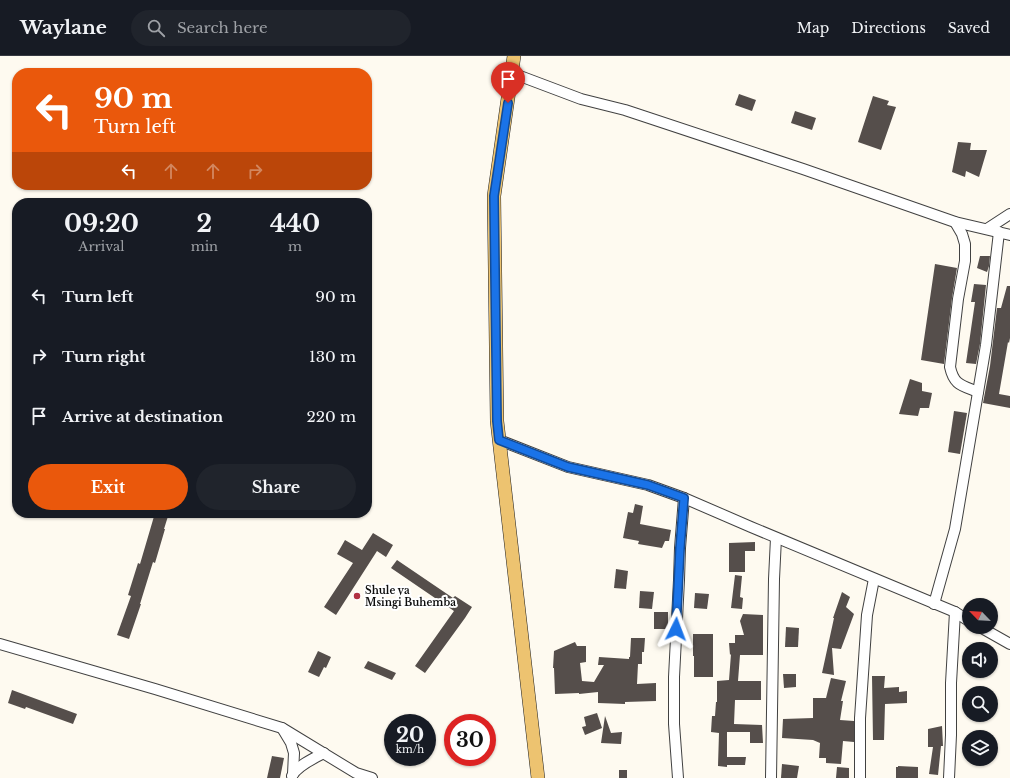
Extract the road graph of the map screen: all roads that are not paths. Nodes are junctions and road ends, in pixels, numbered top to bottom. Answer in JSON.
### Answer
{"nodes":[{"id":1,"x":514,"y":56,"type":"edge"},
{"id":2,"x":512,"y":73,"type":"junction"},
{"id":3,"x":1010,"y":214,"type":"edge"},
{"id":4,"x":955,"y":222,"type":"junction"},
{"id":5,"x":987,"y":229,"type":"junction"},
{"id":6,"x":999,"y":232,"type":"junction"},
{"id":7,"x":1010,"y":235,"type":"edge"},
{"id":8,"x":978,"y":392,"type":"junction"},
{"id":9,"x":499,"y":440,"type":"junction"},
{"id":10,"x":684,"y":498,"type":"junction"},
{"id":11,"x":776,"y":538,"type":"junction"},
{"id":12,"x":874,"y":579,"type":"junction"},
{"id":13,"x":934,"y":604,"type":"junction"},
{"id":14,"x":955,"y":612,"type":"junction"},
{"id":15,"x":962,"y":616,"type":"edge"},
{"id":16,"x":992,"y":634,"type":"edge"},
{"id":17,"x":0,"y":644,"type":"edge"},
{"id":18,"x":1010,"y":644,"type":"edge"},
{"id":19,"x":282,"y":728,"type":"junction"},
{"id":20,"x":324,"y":753,"type":"junction"},
{"id":21,"x":292,"y":776,"type":"edge"},
{"id":22,"x":372,"y":778,"type":"edge"},
{"id":23,"x":538,"y":778,"type":"edge"},
{"id":24,"x":678,"y":778,"type":"edge"},
{"id":25,"x":770,"y":778,"type":"edge"},
{"id":26,"x":860,"y":778,"type":"edge"},
{"id":27,"x":949,"y":778,"type":"edge"}],
"edges":[{"from":1,"to":2,"type":"main road"},
{"from":2,"to":4,"type":"street"},
{"from":2,"to":9,"type":"main road"},
{"from":3,"to":5,"type":"street"},
{"from":4,"to":5,"type":"street"},
{"from":4,"to":8,"type":"street"},
{"from":5,"to":6,"type":"street"},
{"from":6,"to":7,"type":"street"},
{"from":6,"to":8,"type":"street"},
{"from":8,"to":13,"type":"street"},
{"from":9,"to":10,"type":"street"},
{"from":9,"to":23,"type":"main road"},
{"from":10,"to":11,"type":"street"},
{"from":10,"to":24,"type":"street"},
{"from":11,"to":12,"type":"street"},
{"from":11,"to":25,"type":"street"},
{"from":12,"to":13,"type":"street"},
{"from":12,"to":26,"type":"street"},
{"from":13,"to":14,"type":"street"},
{"from":14,"to":15,"type":"street"},
{"from":14,"to":27,"type":"street"},
{"from":16,"to":18,"type":"street"},
{"from":17,"to":19,"type":"street"},
{"from":19,"to":20,"type":"street"},
{"from":19,"to":21,"type":"street"},
{"from":20,"to":21,"type":"street"},
{"from":20,"to":22,"type":"street"}]}
